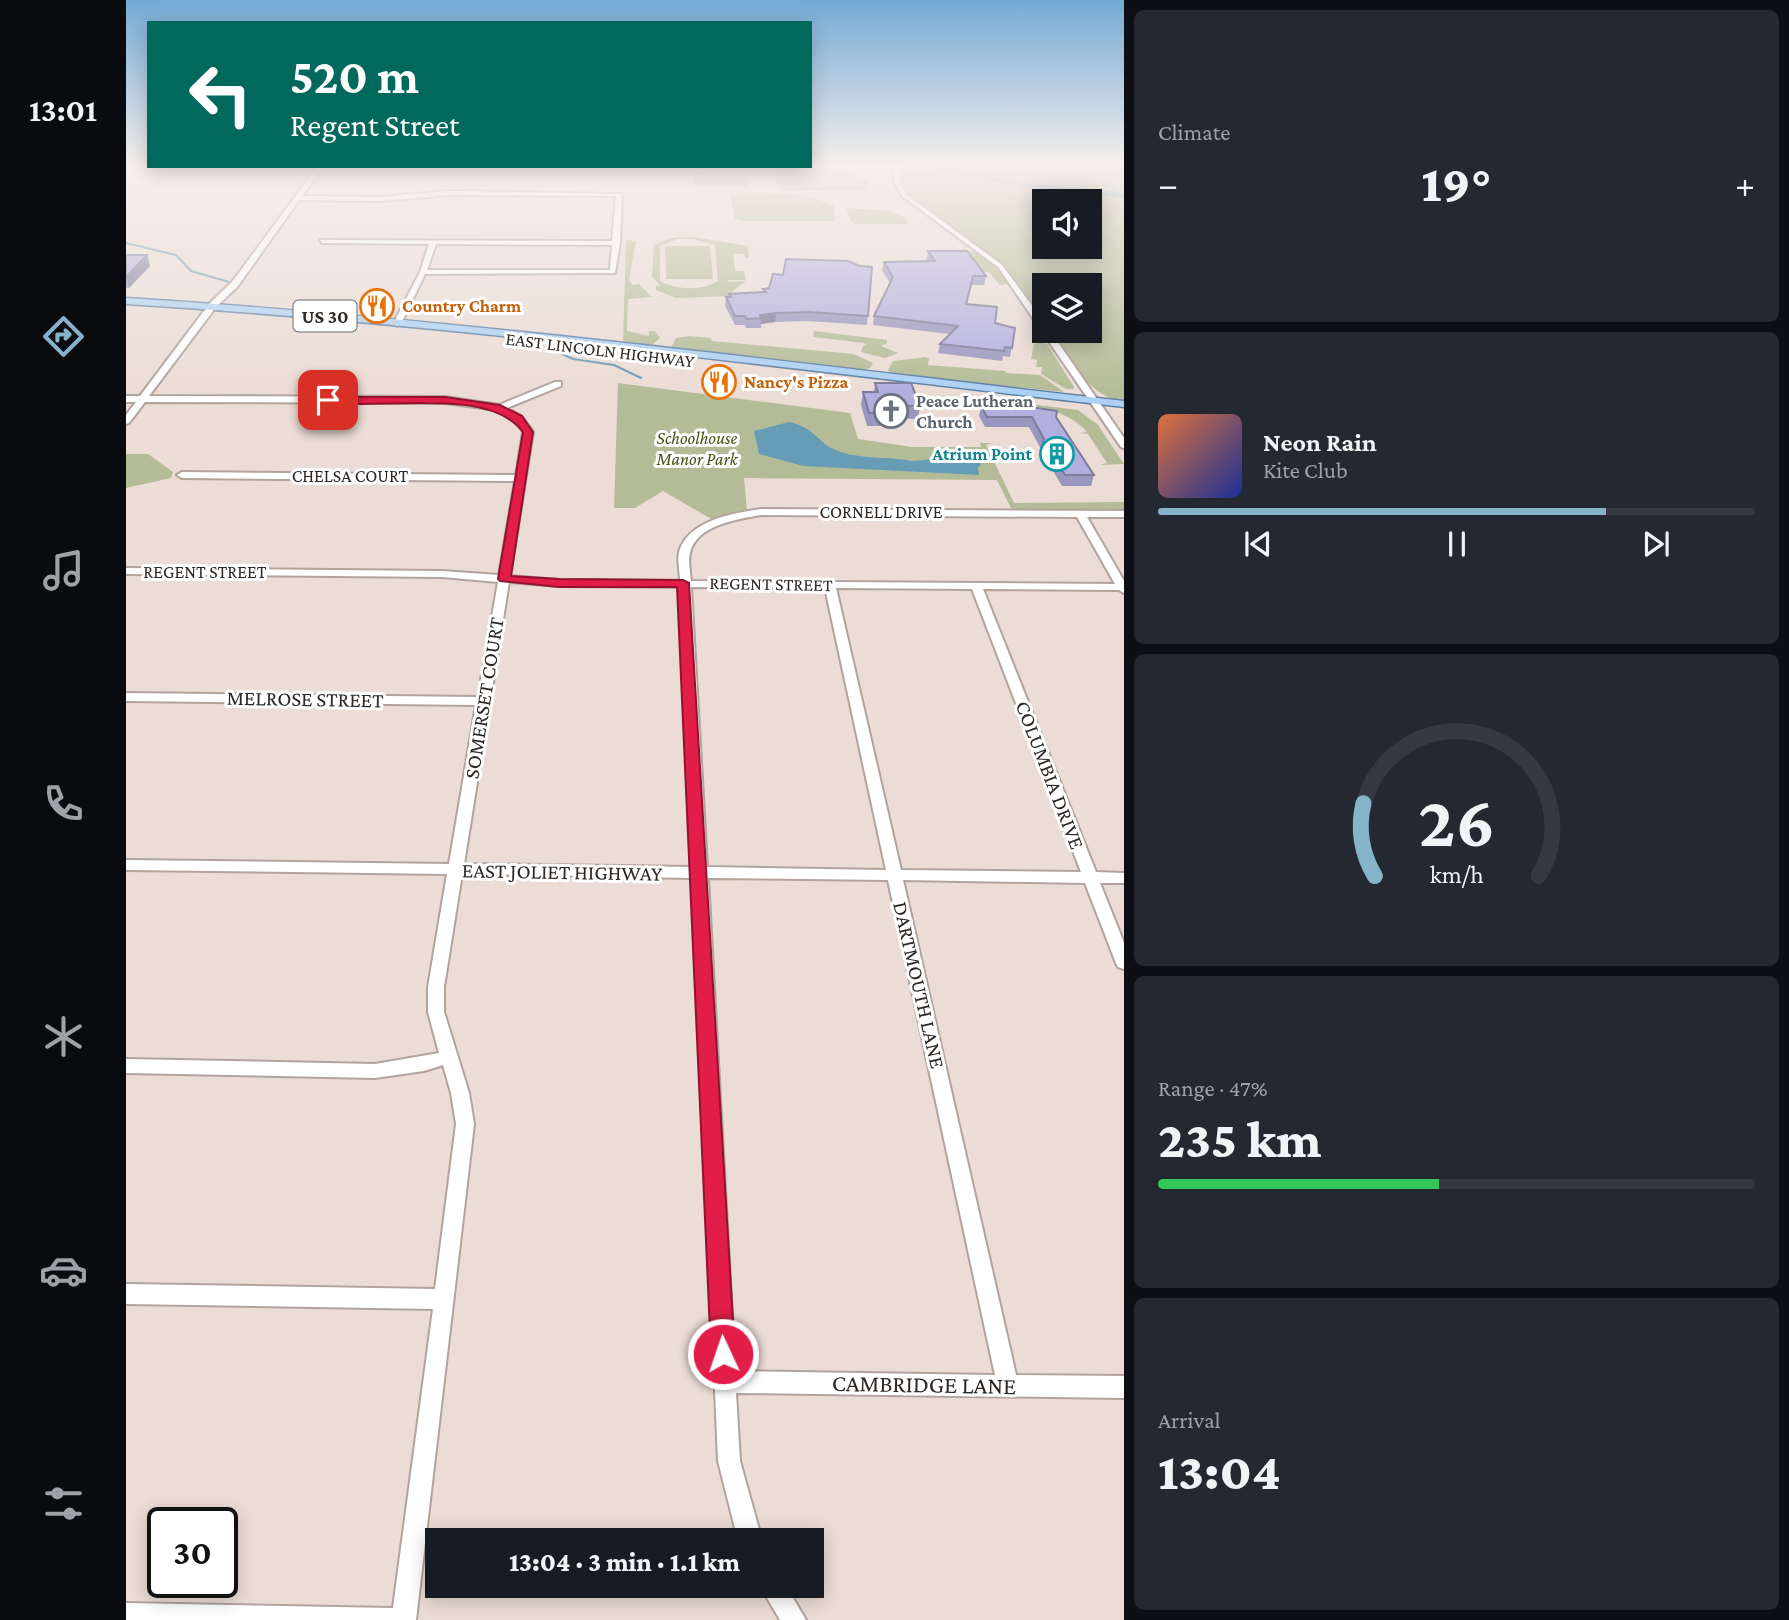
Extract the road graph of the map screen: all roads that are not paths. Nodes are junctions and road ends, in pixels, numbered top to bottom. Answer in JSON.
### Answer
{"nodes":[{"id":1,"x":266,"y":241,"type":"edge"},
{"id":2,"x":322,"y":241,"type":"dead end"},
{"id":3,"x":966,"y":241,"type":"edge"},
{"id":4,"x":433,"y":242,"type":"junction"},
{"id":5,"x":617,"y":243,"type":"joint"},
{"id":6,"x":423,"y":272,"type":"junction"},
{"id":7,"x":126,"y":301,"type":"edge"},
{"id":8,"x":214,"y":305,"type":"junction"},
{"id":9,"x":1032,"y":312,"type":"edge"},
{"id":10,"x":397,"y":324,"type":"junction"},
{"id":11,"x":1054,"y":343,"type":"edge"},
{"id":12,"x":558,"y":384,"type":"dead end"},
{"id":13,"x":126,"y":399,"type":"edge"},
{"id":14,"x":142,"y":399,"type":"junction"},
{"id":15,"x":1096,"y":404,"type":"junction"},
{"id":16,"x":1124,"y":404,"type":"edge"},
{"id":17,"x":500,"y":408,"type":"junction"},
{"id":18,"x":1124,"y":410,"type":"edge"},
{"id":19,"x":126,"y":421,"type":"edge"},
{"id":20,"x":1124,"y":445,"type":"edge"},
{"id":21,"x":182,"y":475,"type":"dead end"},
{"id":22,"x":519,"y":478,"type":"junction"},
{"id":23,"x":1080,"y":514,"type":"junction"},
{"id":24,"x":1124,"y":514,"type":"edge"},
{"id":25,"x":126,"y":571,"type":"edge"},
{"id":26,"x":504,"y":579,"type":"junction"},
{"id":27,"x":683,"y":583,"type":"junction"},
{"id":28,"x":830,"y":585,"type":"junction"},
{"id":29,"x":976,"y":586,"type":"junction"},
{"id":30,"x":1123,"y":589,"type":"edge"},
{"id":31,"x":126,"y":697,"type":"edge"},
{"id":32,"x":484,"y":701,"type":"junction"},
{"id":33,"x":126,"y":865,"type":"edge"},
{"id":34,"x":456,"y":870,"type":"junction"},
{"id":35,"x":698,"y":873,"type":"junction"},
{"id":36,"x":894,"y":875,"type":"junction"},
{"id":37,"x":1090,"y":877,"type":"junction"},
{"id":38,"x":1124,"y":878,"type":"edge"},
{"id":39,"x":1124,"y":963,"type":"edge"},
{"id":40,"x":449,"y":1057,"type":"junction"},
{"id":41,"x":126,"y":1066,"type":"edge"},
{"id":42,"x":126,"y":1294,"type":"edge"},
{"id":43,"x":444,"y":1299,"type":"junction"},
{"id":44,"x":725,"y":1382,"type":"junction"},
{"id":45,"x":1008,"y":1385,"type":"junction"},
{"id":46,"x":1124,"y":1387,"type":"edge"},
{"id":47,"x":747,"y":1528,"type":"edge"},
{"id":48,"x":780,"y":1598,"type":"edge"},
{"id":49,"x":126,"y":1615,"type":"edge"},
{"id":50,"x":404,"y":1620,"type":"edge"},
{"id":51,"x":794,"y":1620,"type":"edge"}],
"edges":[{"from":1,"to":8,"type":"street"},
{"from":2,"to":4,"type":"street"},
{"from":3,"to":9,"type":"street"},
{"from":4,"to":5,"type":"street"},
{"from":4,"to":6,"type":"street"},
{"from":5,"to":6,"type":"street"},
{"from":6,"to":10,"type":"street"},
{"from":7,"to":8,"type":"main road","name":"EAST LINCOLN HIGHWAY","number":"US 30"},
{"from":8,"to":10,"type":"main road","name":"EAST LINCOLN HIGHWAY","number":"US 30"},
{"from":8,"to":14,"type":"street"},
{"from":10,"to":15,"type":"main road","name":"EAST LINCOLN HIGHWAY","number":"US 30"},
{"from":11,"to":15,"type":"street"},
{"from":12,"to":17,"type":"street"},
{"from":13,"to":14,"type":"street"},
{"from":14,"to":17,"type":"street"},
{"from":14,"to":19,"type":"street"},
{"from":15,"to":16,"type":"main road","number":"US 30"},
{"from":15,"to":18,"type":"main road","number":"US 30"},
{"from":15,"to":20,"type":"street"},
{"from":17,"to":22,"type":"street","name":"SOMERSET COURT"},
{"from":21,"to":22,"type":"street","name":"CHELSA COURT"},
{"from":22,"to":26,"type":"street","name":"SOMERSET COURT"},
{"from":23,"to":24,"type":"street","name":"CORNELL DRIVE"},
{"from":23,"to":27,"type":"street","name":"CORNELL DRIVE"},
{"from":23,"to":30,"type":"street"},
{"from":25,"to":26,"type":"street","name":"REGENT STREET"},
{"from":26,"to":27,"type":"street","name":"REGENT STREET"},
{"from":26,"to":32,"type":"street","name":"SOMERSET COURT"},
{"from":27,"to":28,"type":"street","name":"REGENT STREET"},
{"from":27,"to":35,"type":"street","name":"CORNELL DRIVE"},
{"from":28,"to":29,"type":"street","name":"REGENT STREET"},
{"from":28,"to":36,"type":"street","name":"DARTMOUTH LANE"},
{"from":29,"to":30,"type":"street","name":"REGENT STREET"},
{"from":29,"to":37,"type":"street","name":"COLUMBIA DRIVE"},
{"from":31,"to":32,"type":"street","name":"MELROSE STREET"},
{"from":32,"to":34,"type":"street","name":"SOMERSET COURT"},
{"from":33,"to":34,"type":"street","name":"EAST JOLIET HIGHWAY"},
{"from":34,"to":35,"type":"street","name":"EAST JOLIET HIGHWAY"},
{"from":34,"to":40,"type":"street","name":"SOMERSET COURT"},
{"from":35,"to":36,"type":"street","name":"EAST JOLIET HIGHWAY"},
{"from":35,"to":44,"type":"street","name":"CORNELL DRIVE"},
{"from":36,"to":37,"type":"street","name":"EAST JOLIET HIGHWAY"},
{"from":36,"to":45,"type":"street","name":"DARTMOUTH LANE"},
{"from":37,"to":38,"type":"street","name":"EAST JOLIET HIGHWAY"},
{"from":37,"to":39,"type":"street","name":"COLUMBIA DRIVE"},
{"from":40,"to":41,"type":"street"},
{"from":40,"to":43,"type":"street","name":"SOMERSET COURT"},
{"from":42,"to":43,"type":"street"},
{"from":43,"to":50,"type":"street","name":"SOMERSET COURT"},
{"from":44,"to":45,"type":"street","name":"CAMBRIDGE LANE"},
{"from":44,"to":47,"type":"street","name":"CORNELL DRIVE"},
{"from":45,"to":46,"type":"street","name":"CAMBRIDGE LANE"},
{"from":48,"to":51,"type":"street"},
{"from":49,"to":50,"type":"street"}]}
